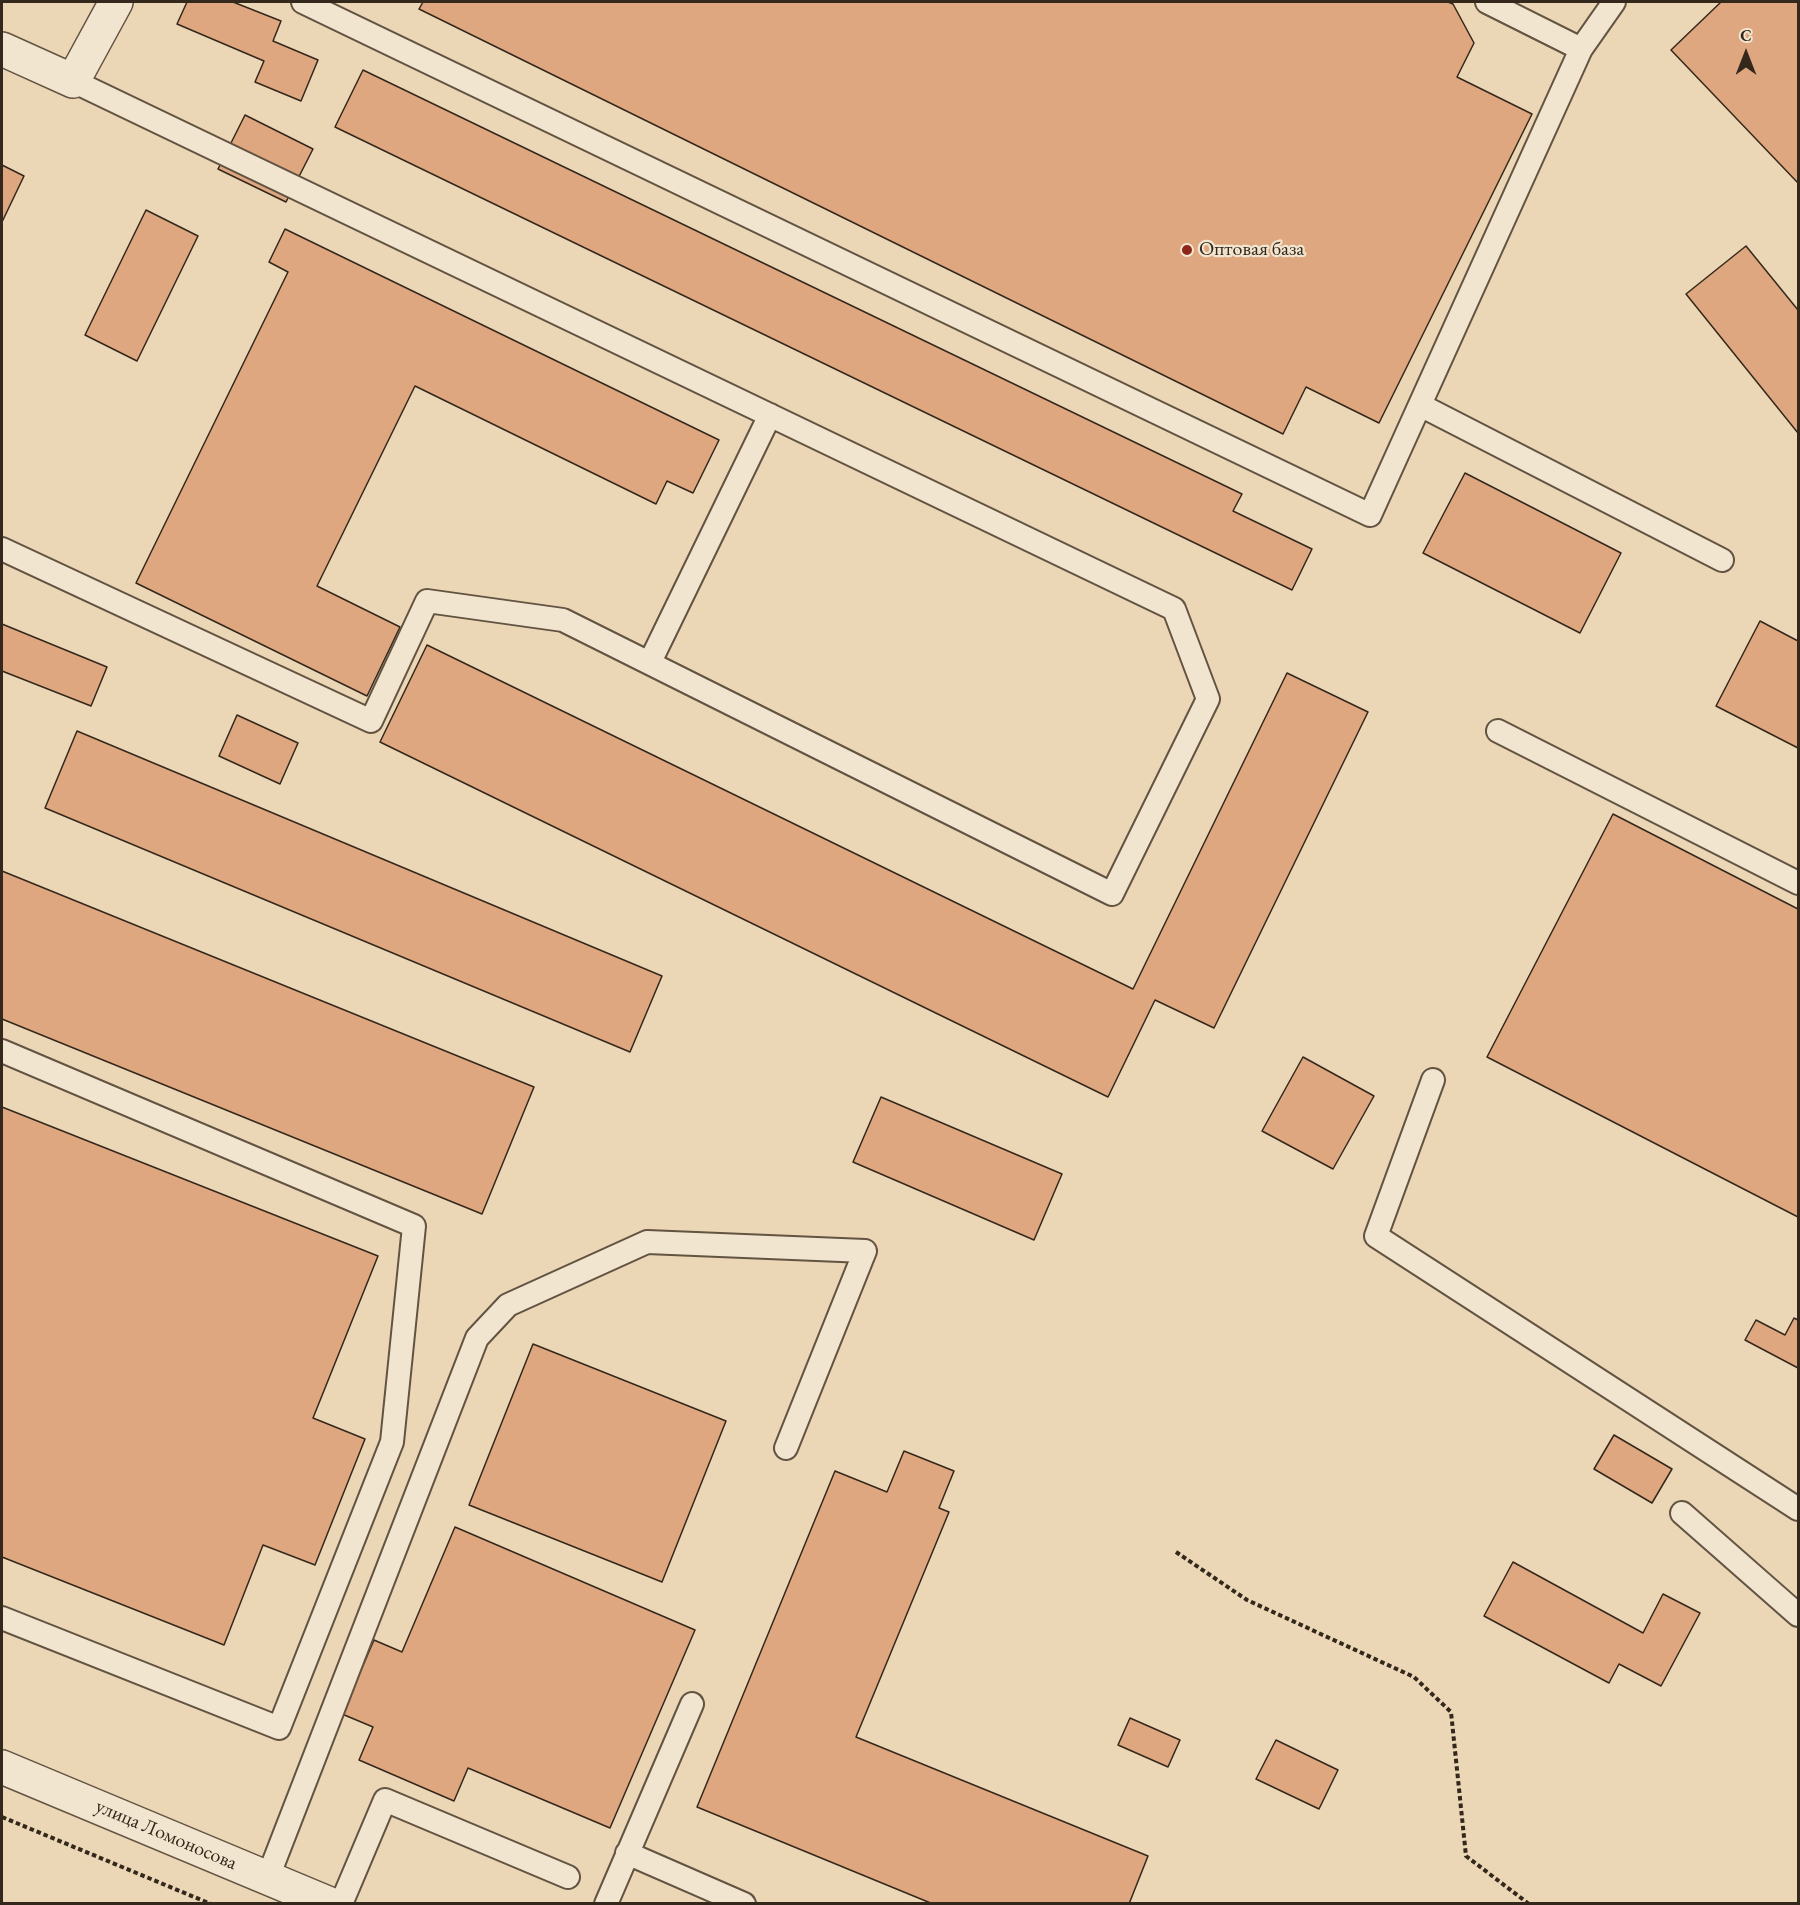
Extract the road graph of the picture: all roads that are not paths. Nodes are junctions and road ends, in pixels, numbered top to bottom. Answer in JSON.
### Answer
{"nodes":[{"id":1,"x":116,"y":2,"type":"edge"},
{"id":2,"x":1487,"y":2,"type":"edge"},
{"id":3,"x":1614,"y":2,"type":"edge"},
{"id":4,"x":310,"y":3,"type":"edge"},
{"id":5,"x":2,"y":49,"type":"edge"},
{"id":6,"x":1581,"y":49,"type":"junction"},
{"id":7,"x":73,"y":81,"type":"junction"},
{"id":8,"x":1420,"y":405,"type":"junction"},
{"id":9,"x":770,"y":415,"type":"junction"},
{"id":10,"x":2,"y":549,"type":"edge"},
{"id":11,"x":1722,"y":560,"type":"dead end"},
{"id":12,"x":650,"y":662,"type":"junction"},
{"id":13,"x":1498,"y":731,"type":"dead end"},
{"id":14,"x":1798,"y":884,"type":"edge"},
{"id":15,"x":2,"y":1051,"type":"edge"},
{"id":16,"x":1433,"y":1080,"type":"dead end"},
{"id":17,"x":786,"y":1448,"type":"dead end"},
{"id":18,"x":1798,"y":1509,"type":"edge"},
{"id":19,"x":1682,"y":1513,"type":"dead end"},
{"id":20,"x":1798,"y":1615,"type":"edge"},
{"id":21,"x":2,"y":1618,"type":"edge"},
{"id":22,"x":692,"y":1704,"type":"dead end"},
{"id":23,"x":2,"y":1767,"type":"edge"},
{"id":24,"x":627,"y":1853,"type":"junction"},
{"id":25,"x":268,"y":1878,"type":"junction"},
{"id":26,"x":568,"y":1878,"type":"dead end"},
{"id":27,"x":330,"y":1904,"type":"edge"},
{"id":28,"x":341,"y":1904,"type":"edge"},
{"id":29,"x":606,"y":1904,"type":"edge"},
{"id":30,"x":744,"y":1904,"type":"edge"}],
"edges":[{"from":1,"to":7,"type":"street"},
{"from":2,"to":6,"type":"lane"},
{"from":3,"to":6,"type":"lane"},
{"from":4,"to":8,"type":"lane"},
{"from":5,"to":7,"type":"street"},
{"from":6,"to":8,"type":"lane"},
{"from":7,"to":9,"type":"lane"},
{"from":8,"to":11,"type":"lane"},
{"from":9,"to":12,"type":"lane"},
{"from":9,"to":12,"type":"lane"},
{"from":10,"to":12,"type":"lane"},
{"from":13,"to":14,"type":"lane"},
{"from":15,"to":21,"type":"lane"},
{"from":16,"to":18,"type":"lane"},
{"from":17,"to":25,"type":"lane"},
{"from":19,"to":20,"type":"lane"},
{"from":22,"to":24,"type":"lane"},
{"from":23,"to":25,"type":"street","name":"улица Ломоносова"},
{"from":24,"to":29,"type":"lane"},
{"from":24,"to":30,"type":"lane"},
{"from":25,"to":27,"type":"street","name":"улица Ломоносова"},
{"from":26,"to":28,"type":"lane"}]}
